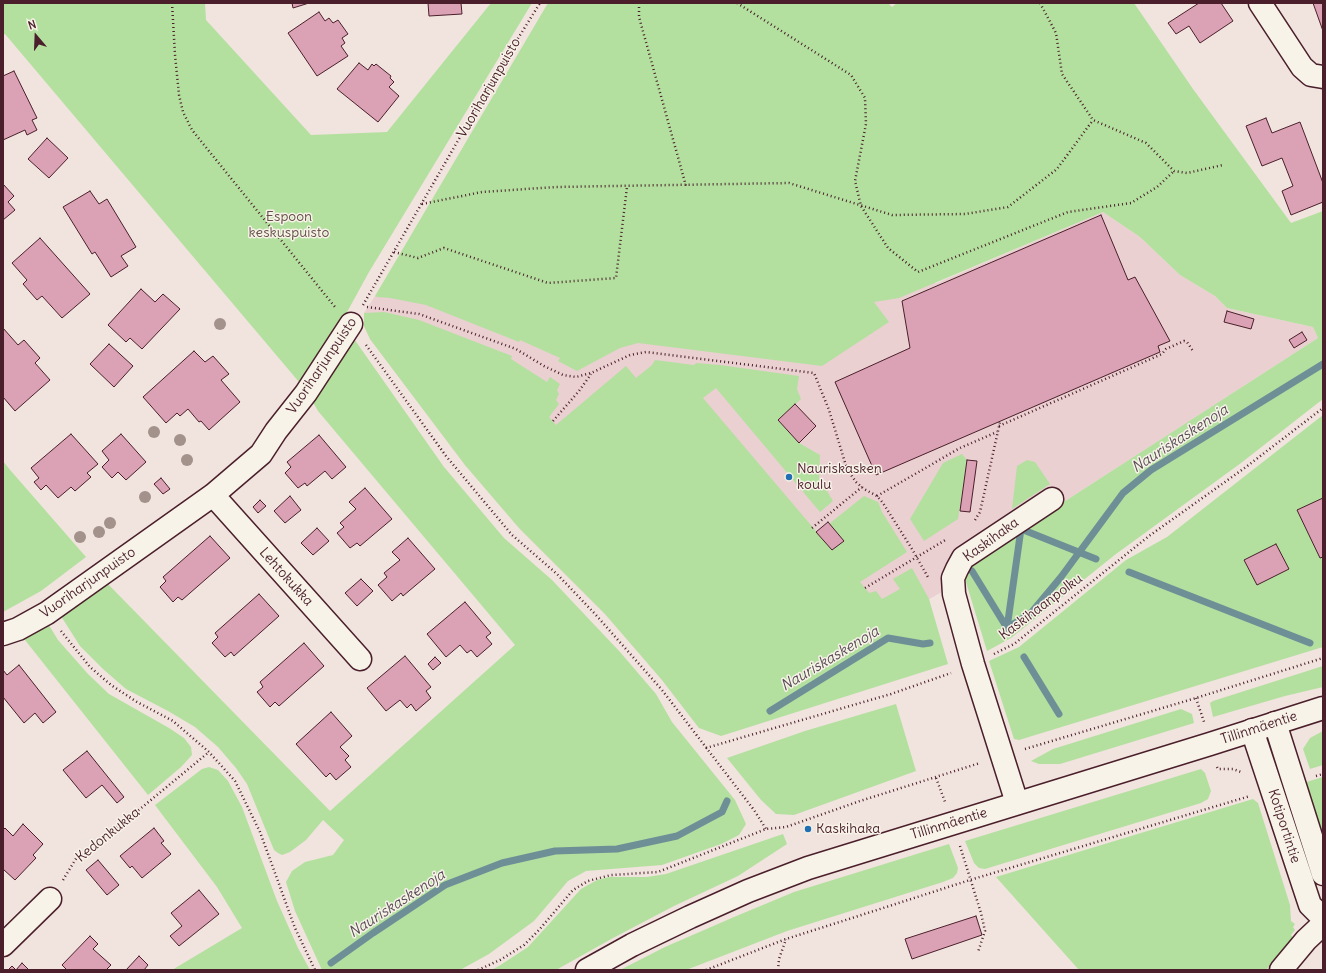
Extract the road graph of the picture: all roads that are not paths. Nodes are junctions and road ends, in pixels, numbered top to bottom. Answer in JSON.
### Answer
{"nodes":[{"id":1,"x":1260,"y":3,"type":"edge"},
{"id":2,"x":1323,"y":76,"type":"edge"},
{"id":3,"x":351,"y":324,"type":"road end"},
{"id":4,"x":213,"y":496,"type":"junction"},
{"id":5,"x":1052,"y":499,"type":"dead end"},
{"id":6,"x":3,"y":634,"type":"edge"},
{"id":7,"x":360,"y":660,"type":"dead end"},
{"id":8,"x":1323,"y":708,"type":"edge"},
{"id":9,"x":1275,"y":723,"type":"junction"},
{"id":10,"x":1252,"y":730,"type":"junction"},
{"id":11,"x":1017,"y":803,"type":"junction"},
{"id":12,"x":1323,"y":874,"type":"edge"},
{"id":13,"x":50,"y":899,"type":"road end"},
{"id":14,"x":1323,"y":918,"type":"edge"},
{"id":15,"x":1323,"y":924,"type":"edge"},
{"id":16,"x":3,"y":945,"type":"edge"},
{"id":17,"x":587,"y":970,"type":"edge"},
{"id":18,"x":1281,"y":970,"type":"edge"}],
"edges":[{"from":1,"to":2,"type":"street"},
{"from":3,"to":4,"type":"street","name":"Vuoriharjunpuisto"},
{"from":4,"to":6,"type":"street","name":"Vuoriharjunpuisto"},
{"from":4,"to":7,"type":"street","name":"Lehtokukka"},
{"from":5,"to":11,"type":"street","name":"Kaskihaka"},
{"from":8,"to":9,"type":"street","name":"Tillinmäentie"},
{"from":9,"to":10,"type":"street","name":"Tillinmäentie"},
{"from":9,"to":12,"type":"street","name":"Kotiportintie"},
{"from":10,"to":11,"type":"street","name":"Tillinmäentie"},
{"from":10,"to":14,"type":"street","name":"Kotiportintie"},
{"from":11,"to":17,"type":"street","name":"Tillinmäentie"},
{"from":13,"to":16,"type":"street"},
{"from":15,"to":18,"type":"street"}]}
